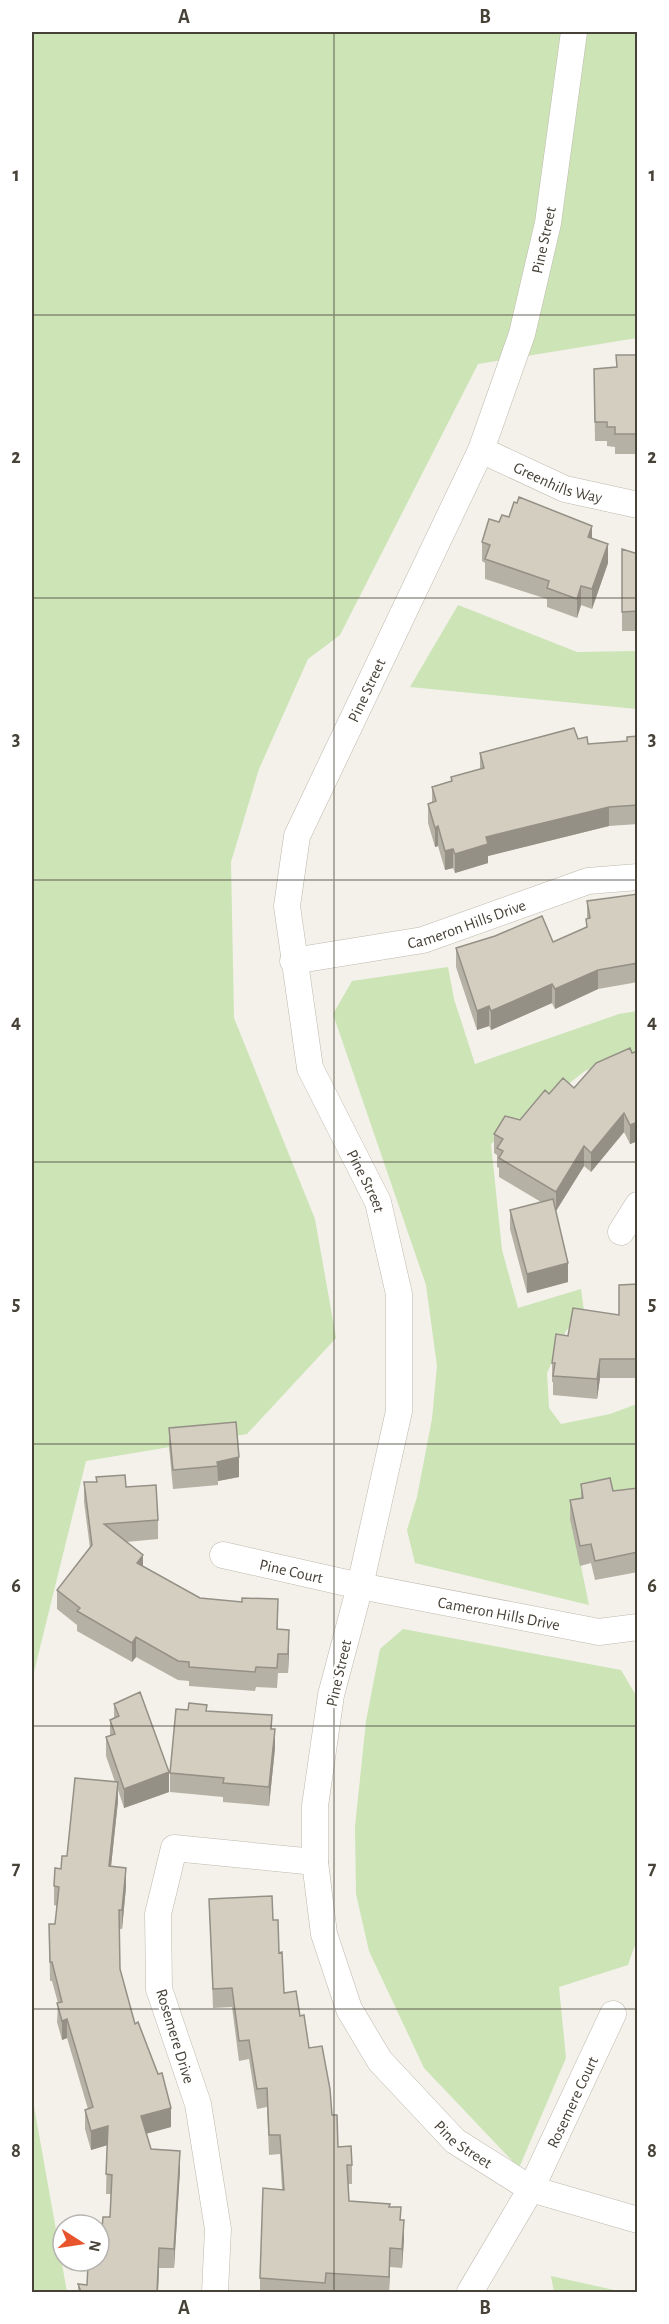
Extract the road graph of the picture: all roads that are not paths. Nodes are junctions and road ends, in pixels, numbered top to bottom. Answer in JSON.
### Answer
{"nodes":[{"id":1,"x":574,"y":32,"type":"edge"},
{"id":2,"x":481,"y":450,"type":"junction"},
{"id":3,"x":638,"y":505,"type":"edge"},
{"id":4,"x":638,"y":877,"type":"edge"},
{"id":5,"x":293,"y":961,"type":"junction"},
{"id":6,"x":638,"y":1205,"type":"edge"},
{"id":7,"x":621,"y":1232,"type":"dead end"},
{"id":8,"x":223,"y":1555,"type":"dead end"},
{"id":9,"x":360,"y":1586,"type":"junction"},
{"id":10,"x":638,"y":1627,"type":"edge"},
{"id":11,"x":315,"y":1862,"type":"junction"},
{"id":12,"x":613,"y":2014,"type":"dead end"},
{"id":13,"x":531,"y":2189,"type":"junction"},
{"id":14,"x":638,"y":2220,"type":"edge"},
{"id":15,"x":215,"y":2292,"type":"edge"},
{"id":16,"x":470,"y":2292,"type":"edge"}],
"edges":[{"from":1,"to":2,"type":"street","name":"Pine Street"},
{"from":2,"to":3,"type":"street","name":"Greenhills Way"},
{"from":2,"to":5,"type":"street","name":"Pine Street"},
{"from":4,"to":5,"type":"street","name":"Cameron Hills Drive"},
{"from":5,"to":9,"type":"street","name":"Pine Street"},
{"from":6,"to":7,"type":"street"},
{"from":8,"to":9,"type":"street","name":"Pine Court"},
{"from":9,"to":10,"type":"street","name":"Cameron Hills Drive"},
{"from":9,"to":11,"type":"street","name":"Pine Street"},
{"from":11,"to":13,"type":"street","name":"Pine Street"},
{"from":11,"to":15,"type":"street","name":"Rosemere Drive"},
{"from":12,"to":13,"type":"street","name":"Rosemere Court"},
{"from":13,"to":14,"type":"street","name":"Pine Street"},
{"from":13,"to":16,"type":"street"}]}
